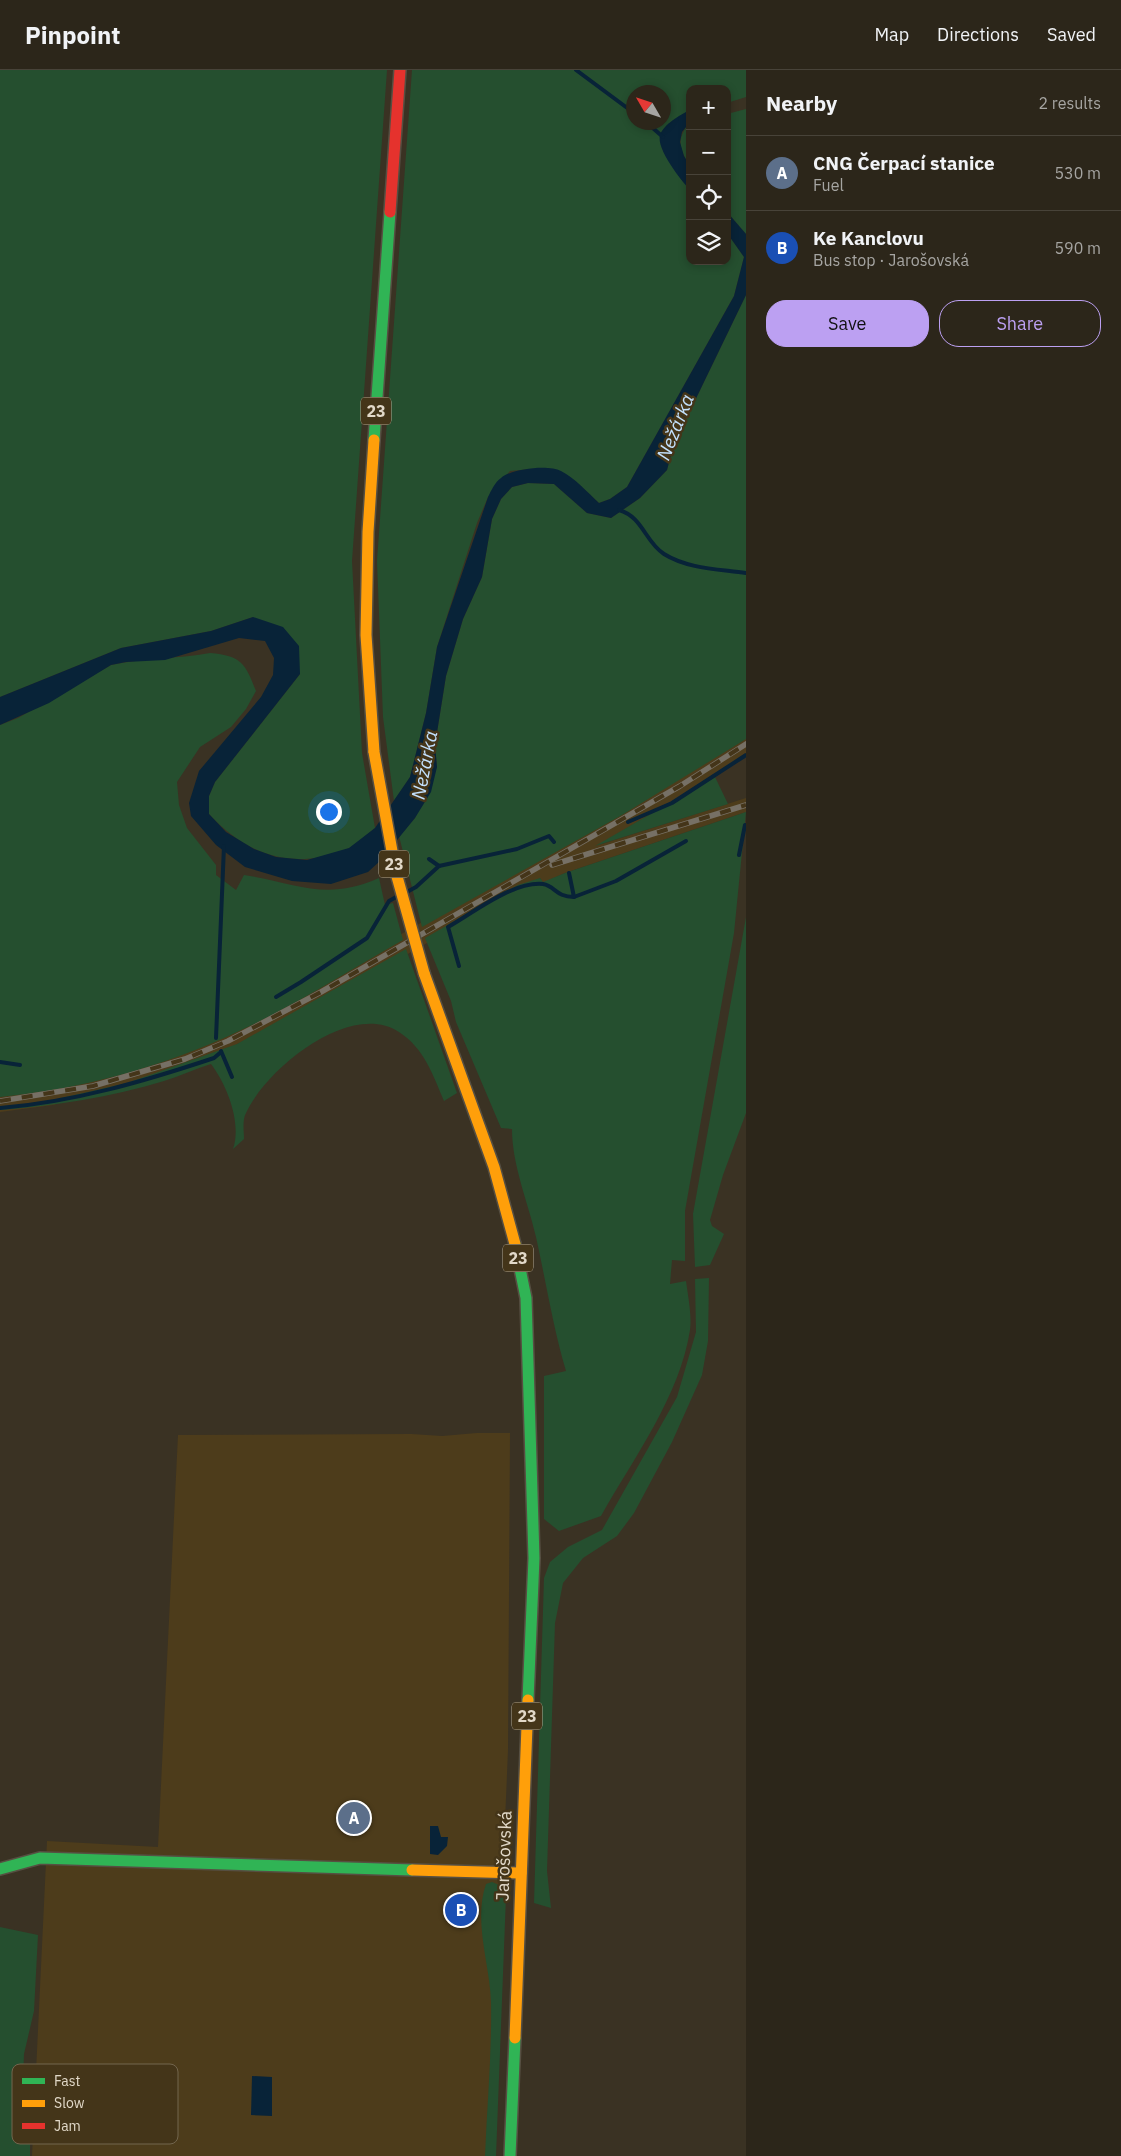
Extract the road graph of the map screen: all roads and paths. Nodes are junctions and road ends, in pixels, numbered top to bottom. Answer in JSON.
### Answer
{"nodes":[{"id":1,"x":400,"y":70,"type":"edge"},
{"id":2,"x":0,"y":1869,"type":"edge"},
{"id":3,"x":521,"y":1873,"type":"junction"},
{"id":4,"x":510,"y":2156,"type":"edge"}],
"edges":[{"from":1,"to":3,"type":"main road","name":"Jarošovská","number":"23","bridge":true},
{"from":2,"to":3,"type":"main road"},
{"from":3,"to":4,"type":"main road","name":"Jarošovská","number":"23"}]}
